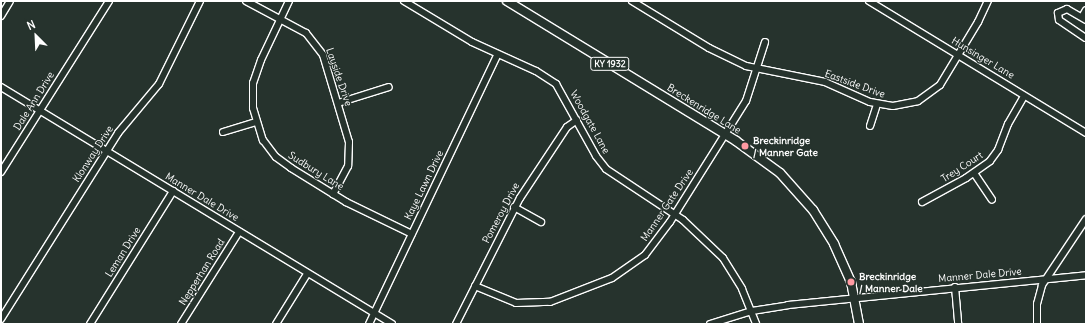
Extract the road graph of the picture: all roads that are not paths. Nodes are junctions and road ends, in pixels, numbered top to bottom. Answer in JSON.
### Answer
{"nodes":[{"id":1,"x":10,"y":1,"type":"edge"},
{"id":2,"x":108,"y":1,"type":"edge"},
{"id":3,"x":200,"y":1,"type":"edge"},
{"id":4,"x":246,"y":1,"type":"edge"},
{"id":5,"x":289,"y":1,"type":"edge"},
{"id":6,"x":404,"y":1,"type":"edge"},
{"id":7,"x":508,"y":1,"type":"edge"},
{"id":8,"x":632,"y":1,"type":"edge"},
{"id":9,"x":869,"y":1,"type":"edge"},
{"id":10,"x":988,"y":1,"type":"edge"},
{"id":11,"x":1086,"y":10,"type":"edge"},
{"id":12,"x":1,"y":16,"type":"edge"},
{"id":13,"x":1084,"y":18,"type":"edge"},
{"id":14,"x":280,"y":19,"type":"junction"},
{"id":15,"x":1086,"y":38,"type":"edge"},
{"id":16,"x":765,"y":42,"type":"dead end"},
{"id":17,"x":498,"y":54,"type":"junction"},
{"id":18,"x":959,"y":55,"type":"junction"},
{"id":19,"x":757,"y":69,"type":"junction"},
{"id":20,"x":1,"y":87,"type":"edge"},
{"id":21,"x":389,"y":87,"type":"dead end"},
{"id":22,"x":1024,"y":96,"type":"junction"},
{"id":23,"x":338,"y":103,"type":"junction"},
{"id":24,"x":877,"y":104,"type":"junction"},
{"id":25,"x":40,"y":110,"type":"junction"},
{"id":26,"x":577,"y":120,"type":"junction"},
{"id":27,"x":256,"y":122,"type":"junction"},
{"id":28,"x":870,"y":126,"type":"dead end"},
{"id":29,"x":222,"y":132,"type":"dead end"},
{"id":30,"x":1086,"y":133,"type":"edge"},
{"id":31,"x":725,"y":134,"type":"junction"},
{"id":32,"x":106,"y":151,"type":"junction"},
{"id":33,"x":1,"y":172,"type":"edge"},
{"id":34,"x":974,"y":173,"type":"junction"},
{"id":35,"x":173,"y":191,"type":"junction"},
{"id":36,"x":333,"y":194,"type":"junction"},
{"id":37,"x":992,"y":200,"type":"dead end"},
{"id":38,"x":922,"y":202,"type":"dead end"},
{"id":39,"x":514,"y":207,"type":"junction"},
{"id":40,"x":675,"y":214,"type":"junction"},
{"id":41,"x":1086,"y":219,"type":"edge"},
{"id":42,"x":541,"y":222,"type":"dead end"},
{"id":43,"x":239,"y":232,"type":"junction"},
{"id":44,"x":412,"y":234,"type":"junction"},
{"id":45,"x":307,"y":274,"type":"junction"},
{"id":46,"x":1086,"y":275,"type":"edge"},
{"id":47,"x":1046,"y":279,"type":"junction"},
{"id":48,"x":475,"y":286,"type":"junction"},
{"id":49,"x":955,"y":287,"type":"junction"},
{"id":50,"x":855,"y":299,"type":"junction"},
{"id":51,"x":752,"y":311,"type":"junction"},
{"id":52,"x":374,"y":313,"type":"junction"},
{"id":53,"x":1,"y":319,"type":"edge"},
{"id":54,"x":90,"y":324,"type":"edge"},
{"id":55,"x":181,"y":324,"type":"edge"},
{"id":56,"x":276,"y":324,"type":"edge"},
{"id":57,"x":369,"y":324,"type":"edge"},
{"id":58,"x":392,"y":324,"type":"edge"},
{"id":59,"x":456,"y":324,"type":"edge"},
{"id":60,"x":710,"y":324,"type":"edge"},
{"id":61,"x":756,"y":324,"type":"edge"},
{"id":62,"x":859,"y":324,"type":"edge"},
{"id":63,"x":958,"y":324,"type":"edge"},
{"id":64,"x":1037,"y":324,"type":"edge"}],
"edges":[{"from":1,"to":12,"type":"street"},
{"from":2,"to":25,"type":"street","name":"Dale Ann Drive"},
{"from":3,"to":32,"type":"street","name":"Klonway Drive"},
{"from":4,"to":14,"type":"street","name":"Layside Drive"},
{"from":5,"to":14,"type":"street","name":"Sudbury Lane"},
{"from":6,"to":17,"type":"street","name":"Woodgate Lane"},
{"from":7,"to":31,"type":"main road","name":"Breckenridge Lane","number":"KY 1932"},
{"from":8,"to":19,"type":"street","name":"Eastside Drive"},
{"from":9,"to":18,"type":"street","name":"Hunsinger Lane"},
{"from":10,"to":18,"type":"street","name":"Eastside Drive"},
{"from":11,"to":13,"type":"street"},
{"from":13,"to":15,"type":"street"},
{"from":14,"to":23,"type":"street","name":"Layside Drive"},
{"from":14,"to":27,"type":"street","name":"Sudbury Lane"},
{"from":16,"to":19,"type":"street","name":"Manner Gate Drive"},
{"from":17,"to":26,"type":"street","name":"Woodgate Lane"},
{"from":17,"to":44,"type":"street","name":"Kaye Lawn Drive"},
{"from":18,"to":22,"type":"street","name":"Hunsinger Lane"},
{"from":18,"to":24,"type":"street","name":"Eastside Drive"},
{"from":19,"to":24,"type":"street","name":"Eastside Drive"},
{"from":19,"to":31,"type":"street","name":"Manner Gate Drive"},
{"from":20,"to":25,"type":"street","name":"Manner Dale Drive"},
{"from":21,"to":23,"type":"street"},
{"from":22,"to":30,"type":"street","name":"Hunsinger Lane"},
{"from":22,"to":34,"type":"street","name":"Trey Court"},
{"from":23,"to":36,"type":"street","name":"Layside Drive"},
{"from":24,"to":28,"type":"street"},
{"from":25,"to":32,"type":"street","name":"Manner Dale Drive"},
{"from":25,"to":33,"type":"street","name":"Dale Ann Drive"},
{"from":26,"to":39,"type":"street","name":"Pomeroy Drive"},
{"from":26,"to":40,"type":"street","name":"Woodgate Lane"},
{"from":27,"to":29,"type":"street"},
{"from":27,"to":36,"type":"street","name":"Sudbury Lane"},
{"from":31,"to":40,"type":"street","name":"Manner Gate Drive"},
{"from":31,"to":50,"type":"main road","name":"Breckenridge Lane","number":"KY 1932"},
{"from":32,"to":35,"type":"street","name":"Manner Dale Drive"},
{"from":32,"to":53,"type":"street","name":"Klonway Drive"},
{"from":34,"to":37,"type":"street"},
{"from":34,"to":38,"type":"street","name":"Trey Court"},
{"from":35,"to":43,"type":"street","name":"Manner Dale Drive"},
{"from":35,"to":54,"type":"street","name":"Leman Drive"},
{"from":36,"to":44,"type":"street","name":"Sudbury Lane"},
{"from":39,"to":42,"type":"street"},
{"from":39,"to":48,"type":"street","name":"Pomeroy Drive"},
{"from":40,"to":48,"type":"street","name":"Manner Gate Drive"},
{"from":40,"to":51,"type":"street","name":"Woodgate Lane"},
{"from":41,"to":47,"type":"street"},
{"from":43,"to":45,"type":"street","name":"Manner Dale Drive"},
{"from":43,"to":55,"type":"street","name":"Nepperhan Road"},
{"from":44,"to":52,"type":"street","name":"Kaye Lawn Drive"},
{"from":45,"to":52,"type":"street","name":"Manner Dale Drive"},
{"from":45,"to":56,"type":"street"},
{"from":46,"to":47,"type":"street","name":"Manner Dale Drive"},
{"from":47,"to":49,"type":"street","name":"Manner Dale Drive"},
{"from":47,"to":64,"type":"street"},
{"from":48,"to":59,"type":"street","name":"Pomeroy Drive"},
{"from":49,"to":50,"type":"street","name":"Manner Dale Drive"},
{"from":49,"to":63,"type":"street"},
{"from":50,"to":51,"type":"street","name":"Manner Dale Drive"},
{"from":50,"to":62,"type":"main road","name":"Breckenridge Lane","number":"KY 1932"},
{"from":51,"to":60,"type":"street","name":"Manner Dale Drive"},
{"from":51,"to":61,"type":"street","name":"Woodgate Lane"},
{"from":52,"to":57,"type":"street","name":"Kaye Lawn Drive"},
{"from":52,"to":58,"type":"street","name":"Manner Dale Drive"}]}
